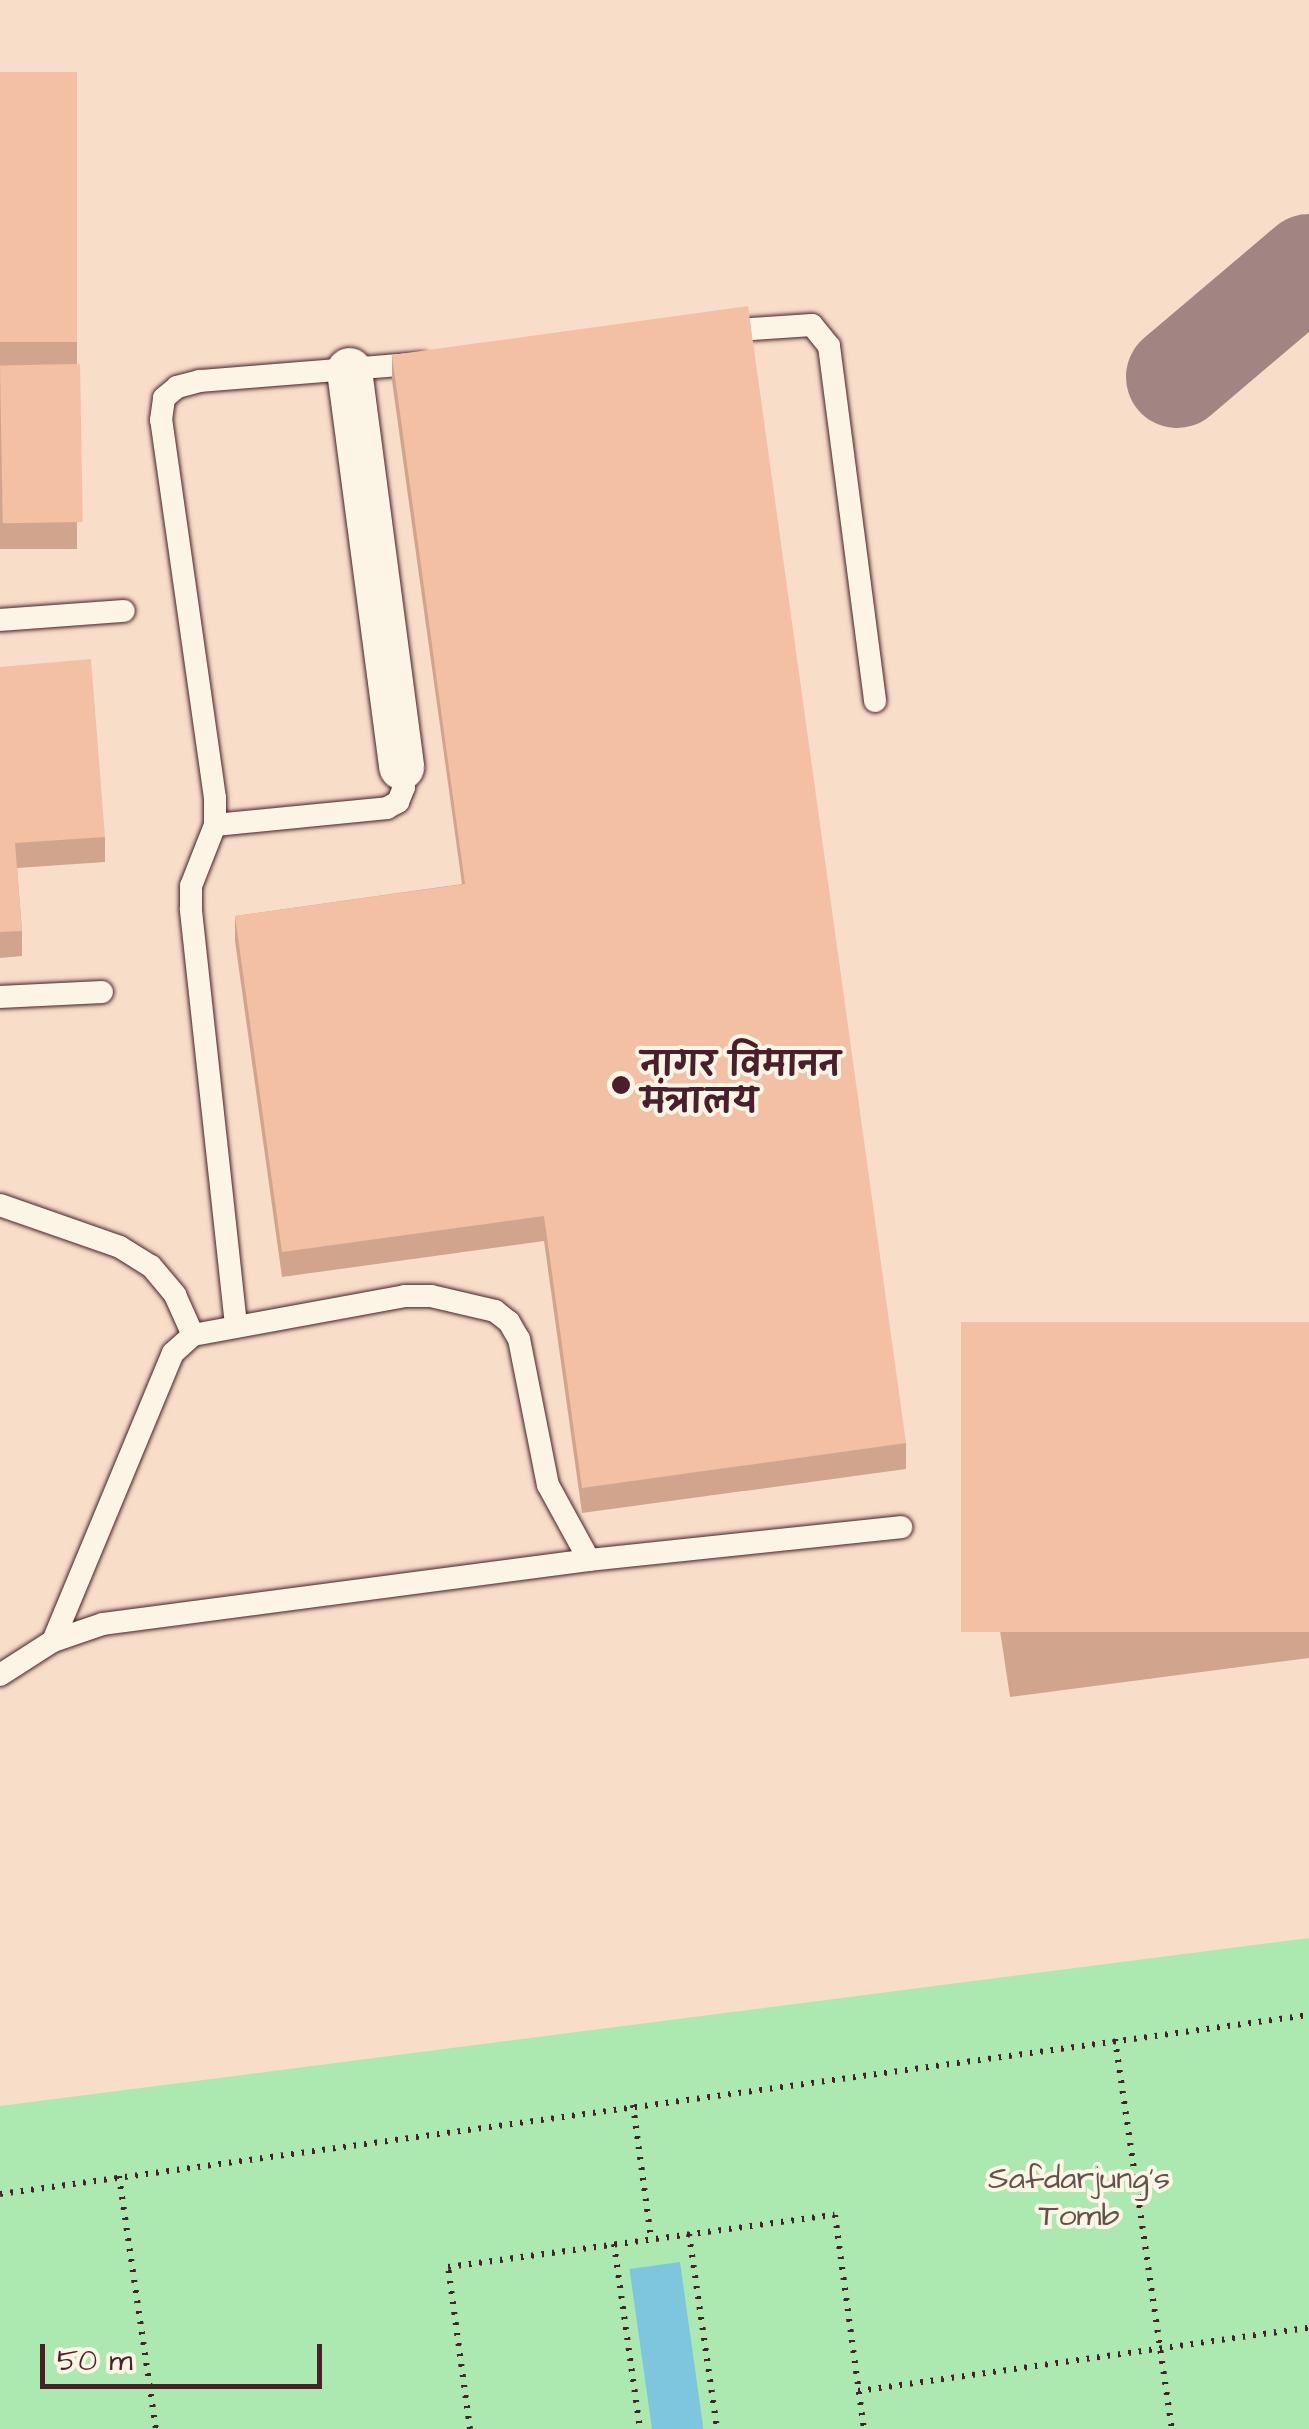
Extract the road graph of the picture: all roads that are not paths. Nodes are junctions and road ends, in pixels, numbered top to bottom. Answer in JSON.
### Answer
{"nodes":[{"id":1,"x":695,"y":334,"type":"edge"},
{"id":2,"x":445,"y":360,"type":"edge"},
{"id":3,"x":349,"y":370,"type":"junction"},
{"id":4,"x":124,"y":611,"type":"dead end"},
{"id":5,"x":0,"y":620,"type":"edge"},
{"id":6,"x":876,"y":701,"type":"dead end"},
{"id":7,"x":401,"y":767,"type":"joint"},
{"id":8,"x":216,"y":825,"type":"junction"},
{"id":9,"x":102,"y":992,"type":"dead end"},
{"id":10,"x":0,"y":997,"type":"edge"},
{"id":11,"x":0,"y":1205,"type":"edge"},
{"id":12,"x":236,"y":1325,"type":"junction"},
{"id":13,"x":192,"y":1335,"type":"junction"},
{"id":14,"x":901,"y":1527,"type":"dead end"},
{"id":15,"x":589,"y":1560,"type":"junction"},
{"id":16,"x":53,"y":1641,"type":"junction"},
{"id":17,"x":0,"y":1675,"type":"edge"}],
"edges":[{"from":1,"to":6,"type":"lane"},
{"from":2,"to":3,"type":"lane"},
{"from":3,"to":7,"type":"street"},
{"from":3,"to":8,"type":"lane"},
{"from":4,"to":5,"type":"lane"},
{"from":7,"to":8,"type":"lane"},
{"from":8,"to":12,"type":"lane"},
{"from":9,"to":10,"type":"lane"},
{"from":11,"to":13,"type":"lane"},
{"from":12,"to":13,"type":"lane"},
{"from":12,"to":15,"type":"lane"},
{"from":13,"to":16,"type":"lane"},
{"from":14,"to":15,"type":"lane"},
{"from":15,"to":16,"type":"lane"},
{"from":16,"to":17,"type":"lane"}]}
